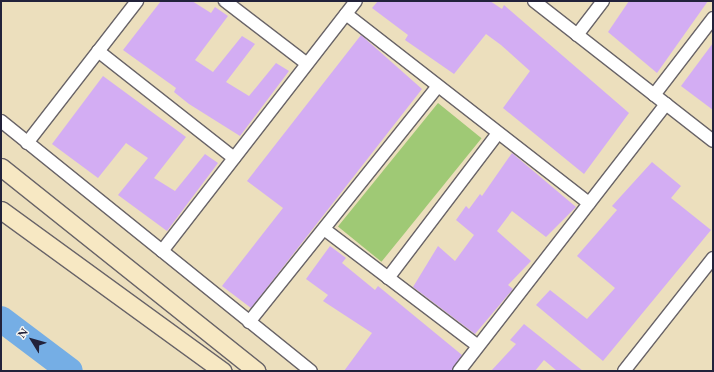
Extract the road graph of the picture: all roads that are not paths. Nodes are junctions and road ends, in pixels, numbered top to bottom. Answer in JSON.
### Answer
{"nodes":[{"id":1,"x":137,"y":1,"type":"edge"},
{"id":2,"x":225,"y":1,"type":"edge"},
{"id":3,"x":356,"y":1,"type":"edge"},
{"id":4,"x":534,"y":1,"type":"edge"},
{"id":5,"x":603,"y":1,"type":"edge"},
{"id":6,"x":346,"y":14,"type":"junction"},
{"id":7,"x":713,"y":18,"type":"edge"},
{"id":8,"x":578,"y":35,"type":"junction"},
{"id":9,"x":98,"y":51,"type":"junction"},
{"id":10,"x":307,"y":64,"type":"junction"},
{"id":11,"x":438,"y":86,"type":"junction"},
{"id":12,"x":654,"y":95,"type":"junction"},
{"id":13,"x":666,"y":104,"type":"junction"},
{"id":14,"x":1,"y":122,"type":"edge"},
{"id":15,"x":498,"y":133,"type":"junction"},
{"id":16,"x":713,"y":141,"type":"edge"},
{"id":17,"x":27,"y":142,"type":"junction"},
{"id":18,"x":234,"y":158,"type":"junction"},
{"id":19,"x":1,"y":167,"type":"edge"},
{"id":20,"x":589,"y":203,"type":"junction"},
{"id":21,"x":1,"y":210,"type":"edge"},
{"id":22,"x":324,"y":229,"type":"junction"},
{"id":23,"x":162,"y":251,"type":"junction"},
{"id":24,"x":713,"y":258,"type":"edge"},
{"id":25,"x":388,"y":278,"type":"junction"},
{"id":26,"x":249,"y":322,"type":"junction"},
{"id":27,"x":478,"y":346,"type":"junction"},
{"id":28,"x":224,"y":371,"type":"edge"},
{"id":29,"x":257,"y":371,"type":"edge"},
{"id":30,"x":312,"y":371,"type":"edge"},
{"id":31,"x":459,"y":371,"type":"edge"},
{"id":32,"x":624,"y":371,"type":"edge"}],
"edges":[{"from":1,"to":9,"type":"street"},
{"from":2,"to":10,"type":"street"},
{"from":3,"to":6,"type":"street"},
{"from":4,"to":8,"type":"street"},
{"from":5,"to":8,"type":"street"},
{"from":6,"to":10,"type":"street"},
{"from":6,"to":11,"type":"street"},
{"from":7,"to":12,"type":"street"},
{"from":8,"to":12,"type":"street"},
{"from":9,"to":17,"type":"street"},
{"from":9,"to":18,"type":"street"},
{"from":10,"to":18,"type":"street"},
{"from":11,"to":15,"type":"street"},
{"from":11,"to":22,"type":"street"},
{"from":12,"to":13,"type":"street"},
{"from":13,"to":16,"type":"street"},
{"from":13,"to":20,"type":"street"},
{"from":14,"to":17,"type":"street"},
{"from":15,"to":20,"type":"street"},
{"from":15,"to":25,"type":"street"},
{"from":17,"to":23,"type":"street"},
{"from":18,"to":23,"type":"street"},
{"from":19,"to":29,"type":"street"},
{"from":20,"to":27,"type":"street"},
{"from":21,"to":28,"type":"street"},
{"from":22,"to":25,"type":"street"},
{"from":22,"to":26,"type":"street"},
{"from":23,"to":26,"type":"street"},
{"from":24,"to":32,"type":"street"},
{"from":25,"to":27,"type":"street"},
{"from":26,"to":30,"type":"street"},
{"from":27,"to":31,"type":"street"}]}
